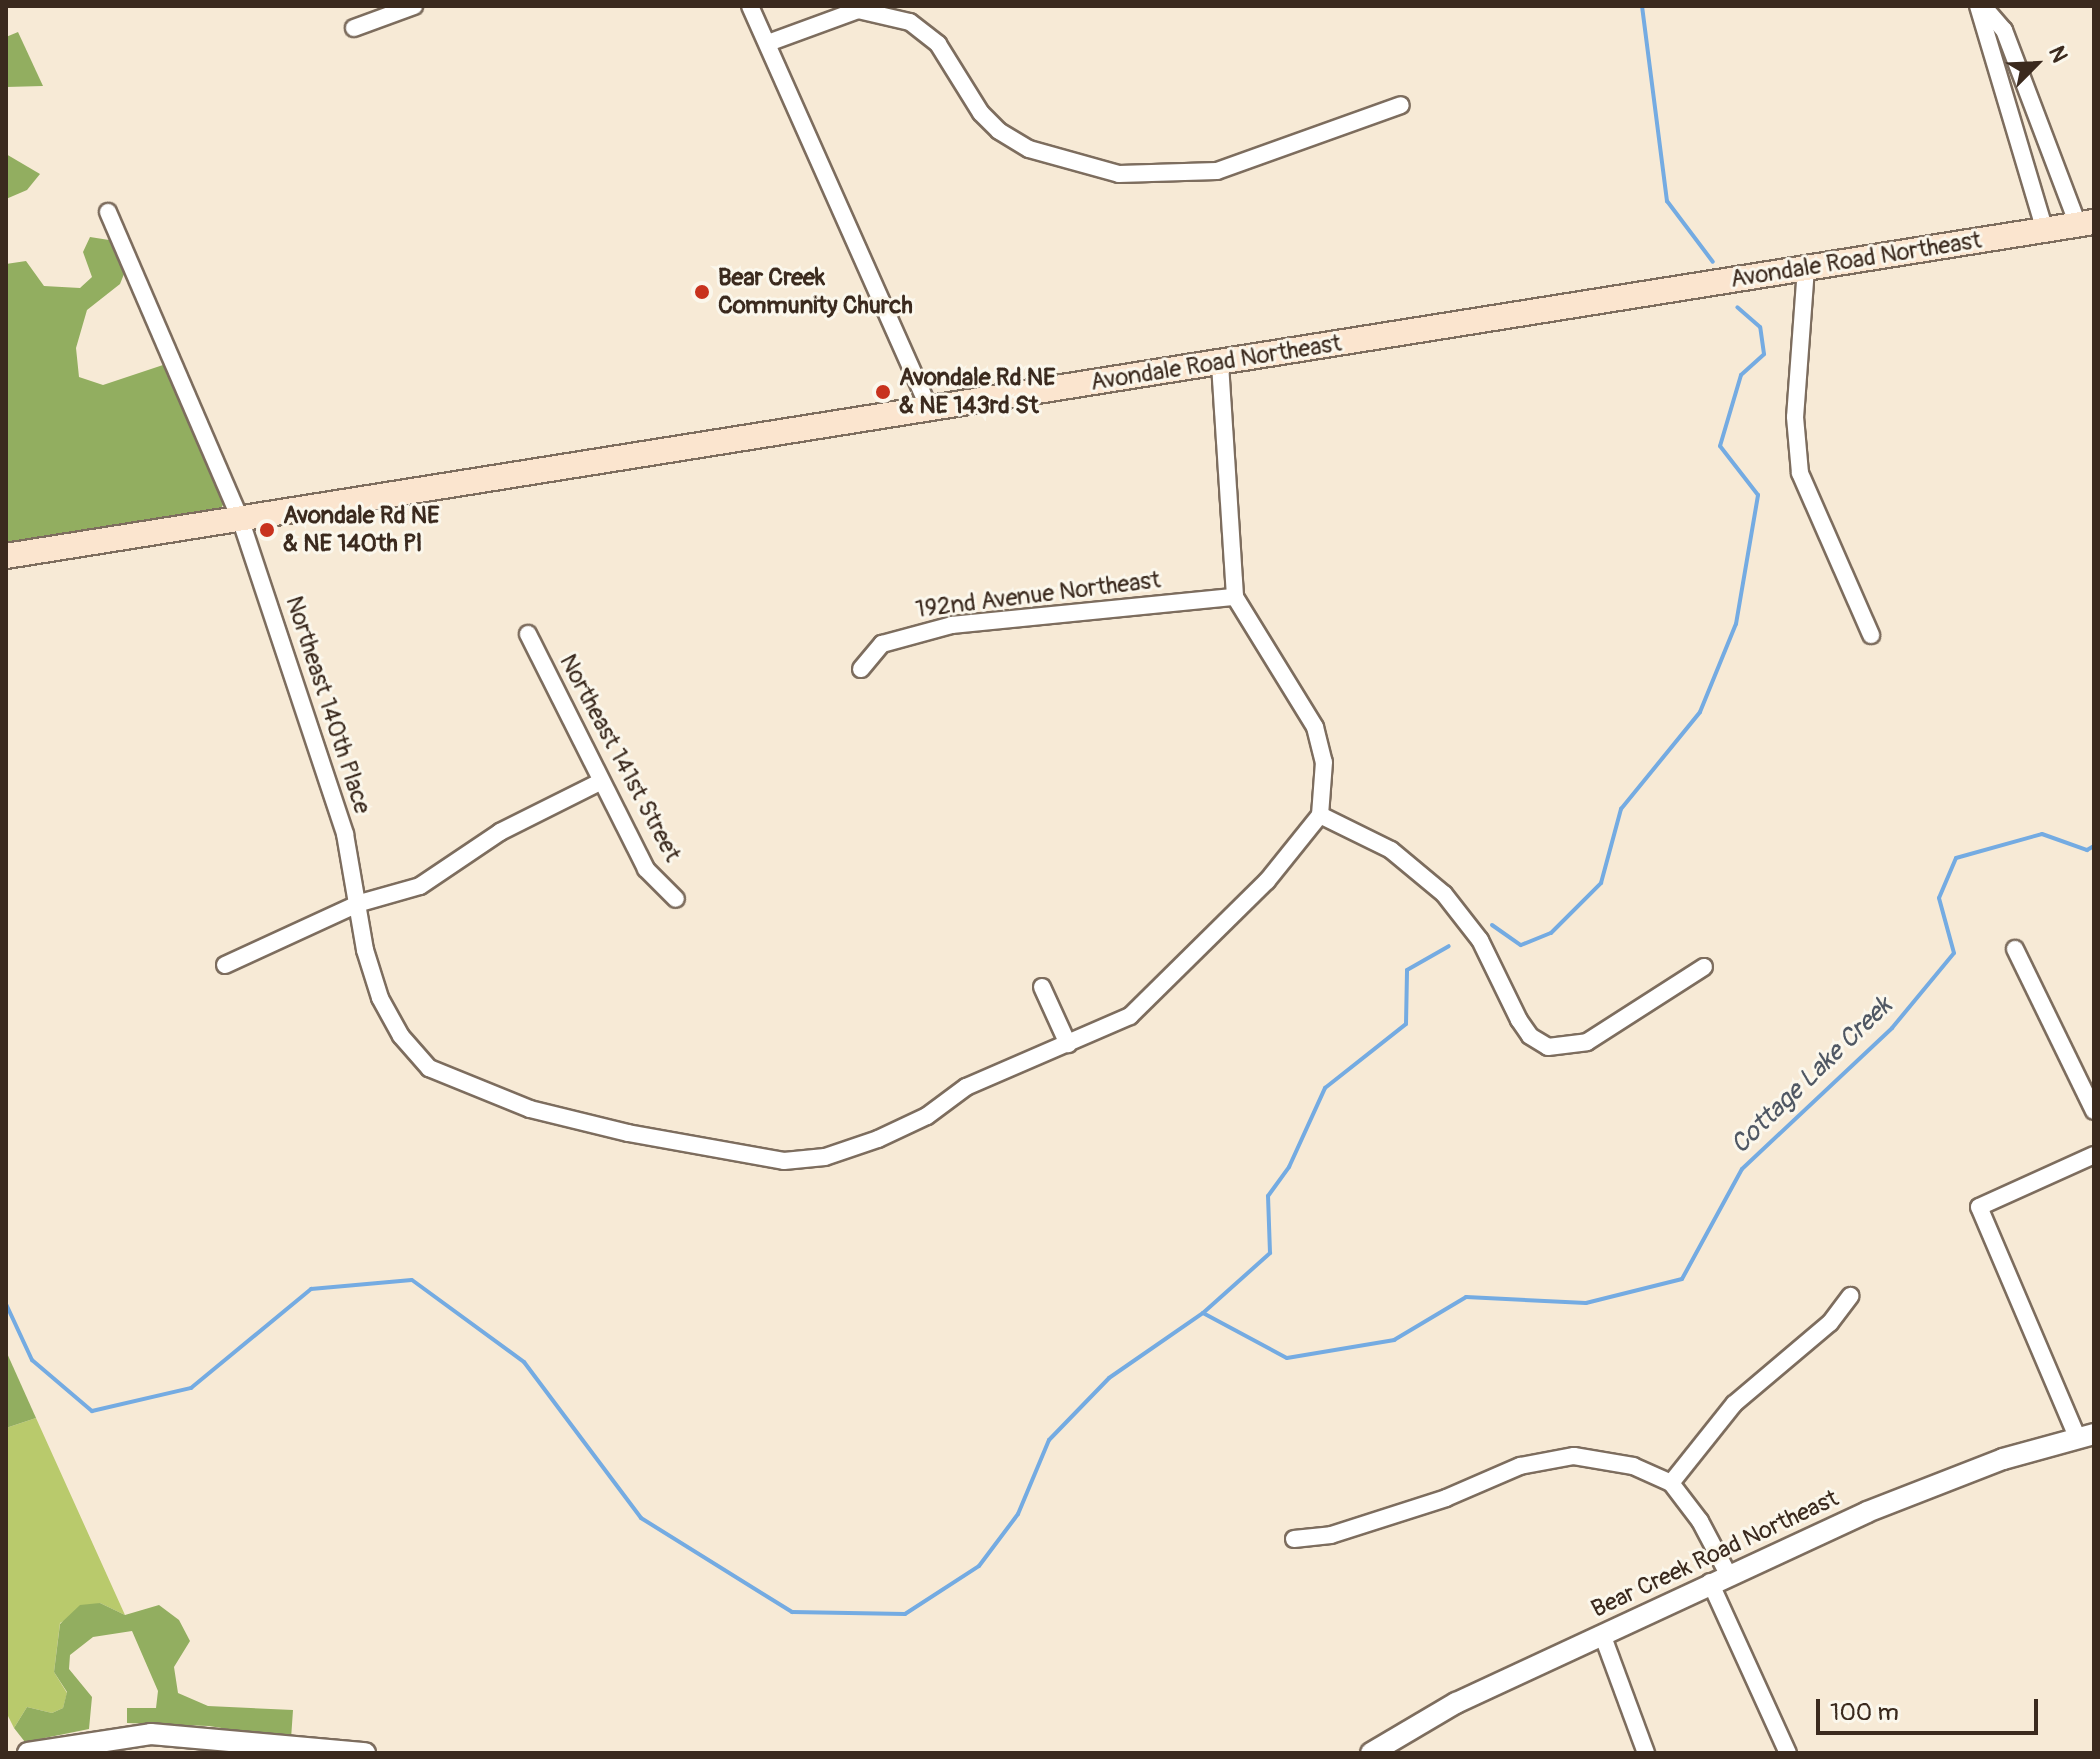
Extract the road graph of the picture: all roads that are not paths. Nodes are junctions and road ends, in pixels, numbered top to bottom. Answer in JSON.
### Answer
{"nodes":[{"id":1,"x":414,"y":6,"type":"edge"},
{"id":2,"x":750,"y":6,"type":"edge"},
{"id":3,"x":1980,"y":6,"type":"edge"},
{"id":4,"x":354,"y":28,"type":"dead end"},
{"id":5,"x":768,"y":43,"type":"junction"},
{"id":6,"x":1401,"y":105,"type":"dead end"},
{"id":7,"x":108,"y":212,"type":"dead end"},
{"id":8,"x":2086,"y":224,"type":"edge"},
{"id":9,"x":2045,"y":231,"type":"junction"},
{"id":10,"x":1806,"y":268,"type":"junction"},
{"id":11,"x":1220,"y":364,"type":"junction"},
{"id":12,"x":928,"y":406,"type":"junction"},
{"id":13,"x":240,"y":518,"type":"junction"},
{"id":14,"x":6,"y":556,"type":"edge"},
{"id":15,"x":1235,"y":597,"type":"junction"},
{"id":16,"x":528,"y":634,"type":"dead end"},
{"id":17,"x":1871,"y":635,"type":"dead end"},
{"id":18,"x":861,"y":669,"type":"dead end"},
{"id":19,"x":600,"y":782,"type":"junction"},
{"id":20,"x":1320,"y":815,"type":"junction"},
{"id":21,"x":676,"y":899,"type":"dead end"},
{"id":22,"x":360,"y":903,"type":"junction"},
{"id":23,"x":2015,"y":949,"type":"dead end"},
{"id":24,"x":225,"y":965,"type":"dead end"},
{"id":25,"x":1704,"y":967,"type":"dead end"},
{"id":26,"x":1042,"y":987,"type":"dead end"},
{"id":27,"x":1068,"y":1044,"type":"junction"},
{"id":28,"x":2094,"y":1111,"type":"edge"},
{"id":29,"x":2094,"y":1155,"type":"edge"},
{"id":30,"x":1850,"y":1296,"type":"dead end"},
{"id":31,"x":2086,"y":1436,"type":"edge"},
{"id":32,"x":1671,"y":1483,"type":"junction"},
{"id":33,"x":1294,"y":1539,"type":"dead end"},
{"id":34,"x":1719,"y":1578,"type":"junction"},
{"id":35,"x":1602,"y":1634,"type":"junction"},
{"id":36,"x":28,"y":1753,"type":"edge"},
{"id":37,"x":365,"y":1753,"type":"edge"},
{"id":38,"x":1371,"y":1753,"type":"edge"},
{"id":39,"x":1646,"y":1753,"type":"edge"},
{"id":40,"x":1788,"y":1753,"type":"edge"}],
"edges":[{"from":1,"to":4,"type":"street"},
{"from":2,"to":5,"type":"street"},
{"from":3,"to":8,"type":"street"},
{"from":3,"to":9,"type":"street"},
{"from":5,"to":6,"type":"street"},
{"from":5,"to":12,"type":"street"},
{"from":7,"to":13,"type":"street","name":"Northeast 140th Place"},
{"from":8,"to":9,"type":"main road","name":"Avondale Road Northeast"},
{"from":9,"to":10,"type":"main road","name":"Avondale Road Northeast"},
{"from":10,"to":11,"type":"main road","name":"Avondale Road Northeast"},
{"from":10,"to":17,"type":"street"},
{"from":11,"to":12,"type":"main road","name":"Avondale Road Northeast"},
{"from":11,"to":15,"type":"street"},
{"from":12,"to":13,"type":"main road","name":"Avondale Road Northeast"},
{"from":13,"to":14,"type":"main road","name":"Avondale Road Northeast"},
{"from":13,"to":22,"type":"street","name":"Northeast 140th Place"},
{"from":15,"to":18,"type":"street","name":"192nd Avenue Northeast"},
{"from":15,"to":20,"type":"street"},
{"from":16,"to":19,"type":"street","name":"Northeast 141st Street"},
{"from":19,"to":21,"type":"street","name":"Northeast 141st Street"},
{"from":19,"to":22,"type":"street"},
{"from":20,"to":25,"type":"street"},
{"from":20,"to":27,"type":"street","name":"Northeast 140th Place"},
{"from":22,"to":24,"type":"street"},
{"from":22,"to":27,"type":"street","name":"Northeast 140th Place"},
{"from":23,"to":28,"type":"street"},
{"from":26,"to":27,"type":"street"},
{"from":29,"to":31,"type":"street"},
{"from":30,"to":32,"type":"street"},
{"from":31,"to":34,"type":"street","name":"Bear Creek Road Northeast"},
{"from":32,"to":33,"type":"street"},
{"from":32,"to":34,"type":"street"},
{"from":34,"to":35,"type":"street","name":"Bear Creek Road Northeast"},
{"from":34,"to":40,"type":"street"},
{"from":35,"to":38,"type":"street","name":"Bear Creek Road Northeast"},
{"from":35,"to":39,"type":"street"},
{"from":36,"to":37,"type":"street"}]}
